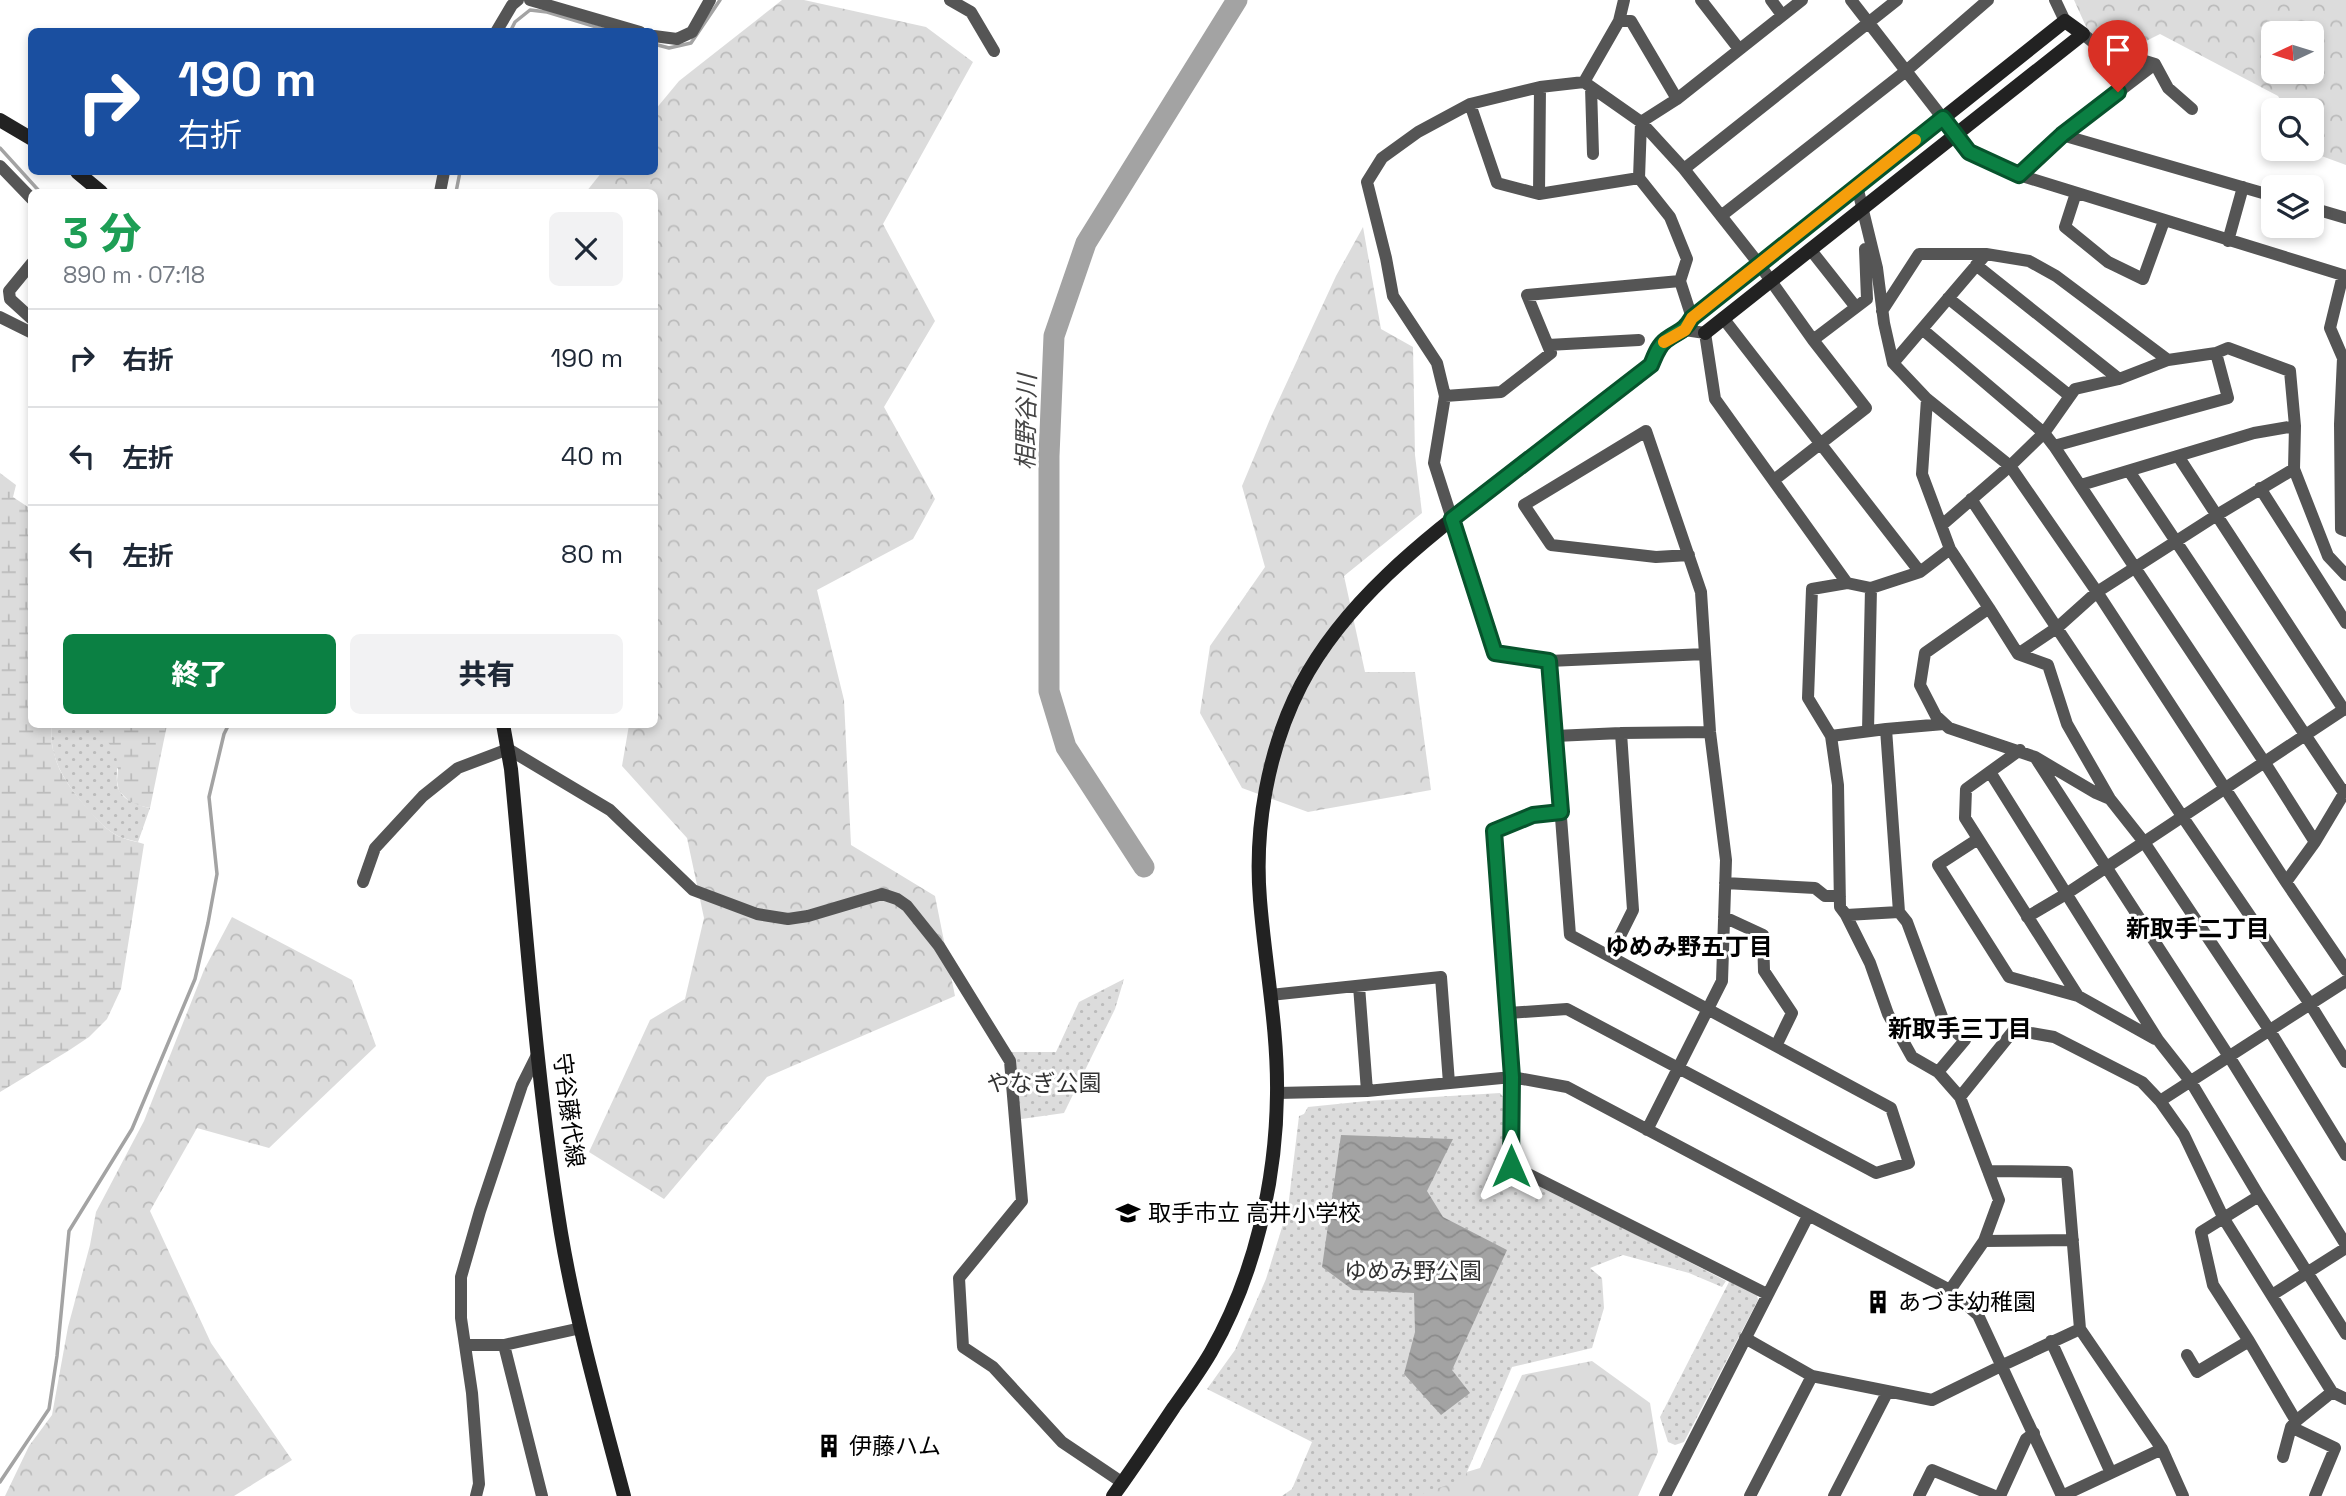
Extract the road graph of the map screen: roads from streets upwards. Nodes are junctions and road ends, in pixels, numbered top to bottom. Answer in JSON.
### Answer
{"nodes":[{"id":1,"x":518,"y":0,"type":"edge"},
{"id":2,"x":530,"y":0,"type":"edge"},
{"id":3,"x":710,"y":0,"type":"edge"},
{"id":4,"x":950,"y":0,"type":"edge"},
{"id":5,"x":1624,"y":0,"type":"edge"},
{"id":6,"x":1702,"y":0,"type":"edge"},
{"id":7,"x":1771,"y":0,"type":"edge"},
{"id":8,"x":1802,"y":0,"type":"edge"},
{"id":9,"x":1851,"y":0,"type":"edge"},
{"id":10,"x":1897,"y":0,"type":"edge"},
{"id":11,"x":1989,"y":0,"type":"edge"},
{"id":12,"x":2055,"y":0,"type":"edge"},
{"id":13,"x":1782,"y":15,"type":"junction"},
{"id":14,"x":1619,"y":21,"type":"junction"},
{"id":15,"x":2065,"y":21,"type":"junction"},
{"id":16,"x":1870,"y":23,"type":"junction"},
{"id":17,"x":498,"y":28,"type":"edge"},
{"id":18,"x":626,"y":28,"type":"edge"},
{"id":19,"x":2083,"y":34,"type":"junction"},
{"id":20,"x":658,"y":37,"type":"edge"},
{"id":21,"x":1739,"y":49,"type":"junction"},
{"id":22,"x":994,"y":51,"type":"dead end"},
{"id":23,"x":2155,"y":64,"type":"junction"},
{"id":24,"x":1906,"y":71,"type":"junction"},
{"id":25,"x":1588,"y":85,"type":"junction"},
{"id":26,"x":1540,"y":87,"type":"junction"},
{"id":27,"x":1677,"y":99,"type":"junction"},
{"id":28,"x":1470,"y":104,"type":"junction"},
{"id":29,"x":2192,"y":109,"type":"dead end"},
{"id":30,"x":1943,"y":118,"type":"junction"},
{"id":31,"x":0,"y":120,"type":"edge"},
{"id":32,"x":1641,"y":122,"type":"junction"},
{"id":33,"x":1955,"y":134,"type":"junction"},
{"id":34,"x":2062,"y":135,"type":"junction"},
{"id":35,"x":28,"y":137,"type":"edge"},
{"id":36,"x":1593,"y":154,"type":"dead end"},
{"id":37,"x":0,"y":166,"type":"edge"},
{"id":38,"x":1684,"y":169,"type":"junction"},
{"id":39,"x":81,"y":175,"type":"edge"},
{"id":40,"x":2019,"y":175,"type":"junction"},
{"id":41,"x":1639,"y":178,"type":"junction"},
{"id":42,"x":1857,"y":186,"type":"junction"},
{"id":43,"x":2243,"y":187,"type":"junction"},
{"id":44,"x":98,"y":189,"type":"edge"},
{"id":45,"x":2261,"y":192,"type":"edge"},
{"id":46,"x":2076,"y":193,"type":"junction"},
{"id":47,"x":1539,"y":194,"type":"junction"},
{"id":48,"x":28,"y":195,"type":"edge"},
{"id":49,"x":1863,"y":207,"type":"junction"},
{"id":50,"x":2324,"y":212,"type":"edge"},
{"id":51,"x":1721,"y":216,"type":"junction"},
{"id":52,"x":2346,"y":218,"type":"edge"},
{"id":53,"x":2164,"y":221,"type":"junction"},
{"id":54,"x":2228,"y":241,"type":"junction"},
{"id":55,"x":1810,"y":248,"type":"junction"},
{"id":56,"x":1865,"y":249,"type":"dead end"},
{"id":57,"x":1986,"y":254,"type":"junction"},
{"id":58,"x":1759,"y":264,"type":"junction"},
{"id":59,"x":1976,"y":265,"type":"junction"},
{"id":60,"x":28,"y":269,"type":"edge"},
{"id":61,"x":2345,"y":275,"type":"edge"},
{"id":62,"x":1680,"y":281,"type":"junction"},
{"id":63,"x":1771,"y":281,"type":"junction"},
{"id":64,"x":1948,"y":298,"type":"junction"},
{"id":65,"x":1856,"y":306,"type":"junction"},
{"id":66,"x":1882,"y":311,"type":"junction"},
{"id":67,"x":28,"y":315,"type":"edge"},
{"id":68,"x":0,"y":317,"type":"edge"},
{"id":69,"x":1723,"y":318,"type":"junction"},
{"id":70,"x":1688,"y":324,"type":"junction"},
{"id":71,"x":1922,"y":329,"type":"junction"},
{"id":72,"x":28,"y":331,"type":"edge"},
{"id":73,"x":1705,"y":333,"type":"junction"},
{"id":74,"x":1639,"y":340,"type":"dead end"},
{"id":75,"x":1813,"y":340,"type":"junction"},
{"id":76,"x":1548,"y":345,"type":"junction"},
{"id":77,"x":2216,"y":353,"type":"junction"},
{"id":78,"x":2168,"y":360,"type":"junction"},
{"id":79,"x":1893,"y":363,"type":"junction"},
{"id":80,"x":2119,"y":379,"type":"junction"},
{"id":81,"x":1445,"y":396,"type":"junction"},
{"id":82,"x":2070,"y":396,"type":"junction"},
{"id":83,"x":1927,"y":399,"type":"junction"},
{"id":84,"x":2295,"y":426,"type":"junction"},
{"id":85,"x":2044,"y":433,"type":"junction"},
{"id":86,"x":1821,"y":445,"type":"junction"},
{"id":87,"x":2054,"y":446,"type":"junction"},
{"id":88,"x":2178,"y":456,"type":"junction"},
{"id":89,"x":2010,"y":467,"type":"junction"},
{"id":90,"x":2294,"y":469,"type":"junction"},
{"id":91,"x":2129,"y":471,"type":"junction"},
{"id":92,"x":1774,"y":480,"type":"junction"},
{"id":93,"x":2081,"y":485,"type":"junction"},
{"id":94,"x":2260,"y":488,"type":"junction"},
{"id":95,"x":1971,"y":499,"type":"junction"},
{"id":96,"x":2217,"y":514,"type":"junction"},
{"id":97,"x":1452,"y":519,"type":"junction"},
{"id":98,"x":1942,"y":525,"type":"junction"},
{"id":99,"x":2346,"y":531,"type":"edge"},
{"id":100,"x":2176,"y":541,"type":"junction"},
{"id":101,"x":1950,"y":549,"type":"junction"},
{"id":102,"x":1689,"y":555,"type":"junction"},
{"id":103,"x":2135,"y":568,"type":"junction"},
{"id":104,"x":1920,"y":572,"type":"junction"},
{"id":105,"x":2346,"y":575,"type":"edge"},
{"id":106,"x":1847,"y":583,"type":"junction"},
{"id":107,"x":1871,"y":589,"type":"junction"},
{"id":108,"x":2097,"y":592,"type":"junction"},
{"id":109,"x":1989,"y":608,"type":"junction"},
{"id":110,"x":2346,"y":623,"type":"edge"},
{"id":111,"x":2058,"y":627,"type":"junction"},
{"id":112,"x":2018,"y":653,"type":"junction"},
{"id":113,"x":1705,"y":654,"type":"junction"},
{"id":114,"x":1549,"y":661,"type":"junction"},
{"id":115,"x":2345,"y":709,"type":"edge"},
{"id":116,"x":1944,"y":724,"type":"junction"},
{"id":117,"x":504,"y":728,"type":"edge"},
{"id":118,"x":1886,"y":729,"type":"junction"},
{"id":119,"x":1868,"y":731,"type":"junction"},
{"id":120,"x":1621,"y":733,"type":"junction"},
{"id":121,"x":1710,"y":733,"type":"junction"},
{"id":122,"x":1555,"y":736,"type":"junction"},
{"id":123,"x":1831,"y":736,"type":"junction"},
{"id":124,"x":2306,"y":736,"type":"junction"},
{"id":125,"x":508,"y":749,"type":"junction"},
{"id":126,"x":2020,"y":750,"type":"junction"},
{"id":127,"x":2035,"y":757,"type":"junction"},
{"id":128,"x":2265,"y":763,"type":"junction"},
{"id":129,"x":1990,"y":772,"type":"junction"},
{"id":130,"x":2225,"y":789,"type":"junction"},
{"id":131,"x":2345,"y":792,"type":"edge"},
{"id":132,"x":2110,"y":799,"type":"junction"},
{"id":133,"x":1561,"y":812,"type":"junction"},
{"id":134,"x":2182,"y":816,"type":"junction"},
{"id":135,"x":1979,"y":839,"type":"junction"},
{"id":136,"x":2144,"y":842,"type":"junction"},
{"id":137,"x":2315,"y":842,"type":"junction"},
{"id":138,"x":2107,"y":868,"type":"junction"},
{"id":139,"x":363,"y":882,"type":"dead end"},
{"id":140,"x":2286,"y":882,"type":"junction"},
{"id":141,"x":1725,"y":883,"type":"junction"},
{"id":142,"x":2066,"y":894,"type":"junction"},
{"id":143,"x":1840,"y":897,"type":"junction"},
{"id":144,"x":1899,"y":912,"type":"junction"},
{"id":145,"x":1846,"y":915,"type":"junction"},
{"id":146,"x":1724,"y":917,"type":"junction"},
{"id":147,"x":2027,"y":917,"type":"junction"},
{"id":148,"x":1610,"y":956,"type":"junction"},
{"id":149,"x":2346,"y":970,"type":"edge"},
{"id":150,"x":2346,"y":981,"type":"edge"},
{"id":151,"x":1359,"y":986,"type":"junction"},
{"id":152,"x":1270,"y":995,"type":"junction"},
{"id":153,"x":2078,"y":996,"type":"junction"},
{"id":154,"x":2310,"y":1004,"type":"junction"},
{"id":155,"x":1708,"y":1009,"type":"junction"},
{"id":156,"x":1508,"y":1013,"type":"junction"},
{"id":157,"x":2270,"y":1031,"type":"junction"},
{"id":158,"x":2158,"y":1040,"type":"junction"},
{"id":159,"x":1776,"y":1046,"type":"junction"},
{"id":160,"x":538,"y":1053,"type":"junction"},
{"id":161,"x":2230,"y":1058,"type":"junction"},
{"id":162,"x":2346,"y":1062,"type":"edge"},
{"id":163,"x":1678,"y":1069,"type":"junction"},
{"id":164,"x":1938,"y":1072,"type":"junction"},
{"id":165,"x":1512,"y":1077,"type":"junction"},
{"id":166,"x":2191,"y":1082,"type":"junction"},
{"id":167,"x":1449,"y":1083,"type":"junction"},
{"id":168,"x":1367,"y":1091,"type":"junction"},
{"id":169,"x":1278,"y":1093,"type":"junction"},
{"id":170,"x":1960,"y":1097,"type":"junction"},
{"id":171,"x":2160,"y":1101,"type":"junction"},
{"id":172,"x":1647,"y":1130,"type":"junction"},
{"id":173,"x":2346,"y":1155,"type":"edge"},
{"id":174,"x":1988,"y":1171,"type":"junction"},
{"id":175,"x":2259,"y":1196,"type":"junction"},
{"id":176,"x":1808,"y":1216,"type":"junction"},
{"id":177,"x":2224,"y":1219,"type":"junction"},
{"id":178,"x":2073,"y":1240,"type":"junction"},
{"id":179,"x":1984,"y":1241,"type":"junction"},
{"id":180,"x":2346,"y":1246,"type":"edge"},
{"id":181,"x":2307,"y":1271,"type":"junction"},
{"id":182,"x":1950,"y":1290,"type":"junction"},
{"id":183,"x":1767,"y":1294,"type":"junction"},
{"id":184,"x":2272,"y":1295,"type":"junction"},
{"id":185,"x":581,"y":1328,"type":"junction"},
{"id":186,"x":2080,"y":1329,"type":"junction"},
{"id":187,"x":2346,"y":1334,"type":"edge"},
{"id":188,"x":1745,"y":1338,"type":"junction"},
{"id":189,"x":2051,"y":1341,"type":"junction"},
{"id":190,"x":2249,"y":1341,"type":"junction"},
{"id":191,"x":465,"y":1345,"type":"junction"},
{"id":192,"x":504,"y":1345,"type":"junction"},
{"id":193,"x":2187,"y":1355,"type":"dead end"},
{"id":194,"x":2003,"y":1365,"type":"junction"},
{"id":195,"x":1812,"y":1376,"type":"junction"},
{"id":196,"x":1888,"y":1391,"type":"junction"},
{"id":197,"x":2332,"y":1392,"type":"junction"},
{"id":198,"x":2346,"y":1399,"type":"edge"},
{"id":199,"x":2293,"y":1424,"type":"junction"},
{"id":200,"x":2034,"y":1433,"type":"junction"},
{"id":201,"x":2162,"y":1449,"type":"junction"},
{"id":202,"x":2283,"y":1457,"type":"dead end"},
{"id":203,"x":2111,"y":1473,"type":"junction"},
{"id":204,"x":1123,"y":1483,"type":"junction"},
{"id":205,"x":476,"y":1496,"type":"edge"},
{"id":206,"x":542,"y":1496,"type":"edge"},
{"id":207,"x":624,"y":1496,"type":"edge"},
{"id":208,"x":1113,"y":1496,"type":"edge"},
{"id":209,"x":1665,"y":1496,"type":"edge"},
{"id":210,"x":1750,"y":1496,"type":"edge"},
{"id":211,"x":1834,"y":1496,"type":"edge"},
{"id":212,"x":1919,"y":1496,"type":"edge"},
{"id":213,"x":1995,"y":1496,"type":"edge"},
{"id":214,"x":2000,"y":1496,"type":"edge"},
{"id":215,"x":2183,"y":1496,"type":"edge"},
{"id":216,"x":2315,"y":1496,"type":"edge"}],
"edges":[{"from":1,"to":17,"type":"street"},
{"from":2,"to":18,"type":"street"},
{"from":3,"to":20,"type":"street"},
{"from":4,"to":22,"type":"street"},
{"from":5,"to":14,"type":"street"},
{"from":6,"to":21,"type":"street"},
{"from":7,"to":13,"type":"street"},
{"from":8,"to":13,"type":"street"},
{"from":9,"to":16,"type":"street"},
{"from":10,"to":16,"type":"street"},
{"from":11,"to":24,"type":"street"},
{"from":12,"to":15,"type":"street"},
{"from":13,"to":21,"type":"street"},
{"from":14,"to":25,"type":"street"},
{"from":14,"to":27,"type":"street"},
{"from":15,"to":19,"type":"street"},
{"from":15,"to":30,"type":"street"},
{"from":16,"to":24,"type":"street"},
{"from":16,"to":38,"type":"street"},
{"from":19,"to":23,"type":"street"},
{"from":19,"to":33,"type":"street"},
{"from":21,"to":27,"type":"street"},
{"from":23,"to":29,"type":"street"},
{"from":23,"to":34,"type":"street"},
{"from":24,"to":30,"type":"street"},
{"from":24,"to":51,"type":"street"},
{"from":25,"to":26,"type":"street"},
{"from":25,"to":32,"type":"street"},
{"from":25,"to":36,"type":"street"},
{"from":26,"to":28,"type":"street"},
{"from":26,"to":47,"type":"street"},
{"from":27,"to":32,"type":"street"},
{"from":28,"to":47,"type":"street"},
{"from":28,"to":81,"type":"street"},
{"from":30,"to":33,"type":"street"},
{"from":30,"to":42,"type":"street"},
{"from":31,"to":35,"type":"street"},
{"from":32,"to":38,"type":"street"},
{"from":32,"to":41,"type":"street"},
{"from":33,"to":40,"type":"street"},
{"from":33,"to":49,"type":"street"},
{"from":34,"to":40,"type":"street"},
{"from":34,"to":43,"type":"street"},
{"from":37,"to":48,"type":"street"},
{"from":38,"to":51,"type":"street"},
{"from":39,"to":44,"type":"street"},
{"from":40,"to":46,"type":"street"},
{"from":41,"to":47,"type":"street"},
{"from":41,"to":62,"type":"street"},
{"from":42,"to":49,"type":"street"},
{"from":42,"to":58,"type":"street"},
{"from":43,"to":45,"type":"street"},
{"from":43,"to":54,"type":"street"},
{"from":46,"to":53,"type":"street"},
{"from":46,"to":53,"type":"street"},
{"from":49,"to":55,"type":"street"},
{"from":49,"to":66,"type":"street"},
{"from":50,"to":52,"type":"street"},
{"from":51,"to":58,"type":"street"},
{"from":53,"to":54,"type":"street"},
{"from":54,"to":61,"type":"street"},
{"from":55,"to":63,"type":"street"},
{"from":55,"to":65,"type":"street"},
{"from":56,"to":65,"type":"street"},
{"from":57,"to":59,"type":"street"},
{"from":57,"to":66,"type":"street"},
{"from":57,"to":78,"type":"street"},
{"from":58,"to":63,"type":"street"},
{"from":58,"to":70,"type":"street"},
{"from":59,"to":64,"type":"street"},
{"from":59,"to":80,"type":"street"},
{"from":60,"to":67,"type":"street"},
{"from":61,"to":99,"type":"street"},
{"from":62,"to":70,"type":"street"},
{"from":62,"to":76,"type":"street"},
{"from":63,"to":69,"type":"street"},
{"from":63,"to":75,"type":"street"},
{"from":64,"to":71,"type":"street"},
{"from":64,"to":82,"type":"street"},
{"from":65,"to":75,"type":"street"},
{"from":66,"to":79,"type":"street"},
{"from":68,"to":72,"type":"street"},
{"from":69,"to":73,"type":"street"},
{"from":69,"to":86,"type":"street"},
{"from":70,"to":73,"type":"street"},
{"from":70,"to":97,"type":"street"},
{"from":71,"to":79,"type":"street"},
{"from":71,"to":85,"type":"street"},
{"from":73,"to":92,"type":"street"},
{"from":74,"to":76,"type":"street"},
{"from":75,"to":86,"type":"street"},
{"from":76,"to":81,"type":"street"},
{"from":77,"to":78,"type":"street"},
{"from":77,"to":84,"type":"street"},
{"from":77,"to":87,"type":"street"},
{"from":78,"to":80,"type":"street"},
{"from":79,"to":83,"type":"street"},
{"from":80,"to":82,"type":"street"},
{"from":81,"to":97,"type":"street"},
{"from":82,"to":85,"type":"street"},
{"from":83,"to":89,"type":"street"},
{"from":83,"to":98,"type":"street"},
{"from":84,"to":88,"type":"street"},
{"from":84,"to":90,"type":"street"},
{"from":85,"to":87,"type":"street"},
{"from":85,"to":89,"type":"street"},
{"from":86,"to":92,"type":"street"},
{"from":86,"to":104,"type":"street"},
{"from":87,"to":93,"type":"street"},
{"from":88,"to":91,"type":"street"},
{"from":88,"to":96,"type":"street"},
{"from":89,"to":95,"type":"street"},
{"from":89,"to":108,"type":"street"},
{"from":90,"to":94,"type":"street"},
{"from":90,"to":105,"type":"street"},
{"from":91,"to":93,"type":"street"},
{"from":91,"to":100,"type":"street"},
{"from":92,"to":106,"type":"street"},
{"from":93,"to":103,"type":"street"},
{"from":94,"to":96,"type":"street"},
{"from":94,"to":110,"type":"street"},
{"from":95,"to":98,"type":"street"},
{"from":95,"to":111,"type":"street"},
{"from":96,"to":100,"type":"street"},
{"from":96,"to":115,"type":"street"},
{"from":97,"to":114,"type":"street"},
{"from":97,"to":152,"type":"street"},
{"from":98,"to":101,"type":"street"},
{"from":100,"to":103,"type":"street"},
{"from":100,"to":124,"type":"street"},
{"from":101,"to":104,"type":"street"},
{"from":101,"to":109,"type":"street"},
{"from":102,"to":102,"type":"street"},
{"from":102,"to":113,"type":"street"},
{"from":103,"to":108,"type":"street"},
{"from":103,"to":128,"type":"street"},
{"from":104,"to":107,"type":"street"},
{"from":106,"to":107,"type":"street"},
{"from":106,"to":123,"type":"street"},
{"from":107,"to":119,"type":"street"},
{"from":108,"to":111,"type":"street"},
{"from":108,"to":130,"type":"street"},
{"from":109,"to":112,"type":"street"},
{"from":109,"to":116,"type":"street"},
{"from":111,"to":112,"type":"street"},
{"from":111,"to":134,"type":"street"},
{"from":112,"to":132,"type":"street"},
{"from":113,"to":114,"type":"street"},
{"from":113,"to":121,"type":"street"},
{"from":114,"to":122,"type":"street"},
{"from":115,"to":124,"type":"street"},
{"from":116,"to":118,"type":"street"},
{"from":116,"to":126,"type":"street"},
{"from":117,"to":125,"type":"street","name":"守谷藤代線"},
{"from":118,"to":119,"type":"street"},
{"from":118,"to":144,"type":"street"},
{"from":119,"to":123,"type":"street"},
{"from":120,"to":121,"type":"street"},
{"from":120,"to":122,"type":"street"},
{"from":120,"to":148,"type":"street"},
{"from":121,"to":141,"type":"street"},
{"from":122,"to":133,"type":"street"},
{"from":123,"to":143,"type":"street"},
{"from":124,"to":128,"type":"street"},
{"from":124,"to":131,"type":"street"},
{"from":125,"to":139,"type":"street"},
{"from":125,"to":160,"type":"street","name":"守谷藤代線"},
{"from":125,"to":204,"type":"street"},
{"from":126,"to":127,"type":"street"},
{"from":126,"to":129,"type":"street"},
{"from":127,"to":132,"type":"street"},
{"from":127,"to":138,"type":"street"},
{"from":128,"to":130,"type":"street"},
{"from":128,"to":137,"type":"street"},
{"from":129,"to":135,"type":"street"},
{"from":129,"to":142,"type":"street"},
{"from":130,"to":134,"type":"street"},
{"from":130,"to":140,"type":"street"},
{"from":131,"to":137,"type":"street"},
{"from":132,"to":136,"type":"street"},
{"from":133,"to":148,"type":"street"},
{"from":133,"to":156,"type":"street"},
{"from":134,"to":136,"type":"street"},
{"from":134,"to":154,"type":"street"},
{"from":135,"to":147,"type":"street"},
{"from":135,"to":153,"type":"street"},
{"from":136,"to":138,"type":"street"},
{"from":136,"to":157,"type":"street"},
{"from":137,"to":140,"type":"street"},
{"from":138,"to":142,"type":"street"},
{"from":138,"to":161,"type":"street"},
{"from":140,"to":149,"type":"street"},
{"from":141,"to":143,"type":"street"},
{"from":141,"to":146,"type":"street"},
{"from":142,"to":147,"type":"street"},
{"from":142,"to":158,"type":"street"},
{"from":143,"to":145,"type":"street"},
{"from":144,"to":145,"type":"street"},
{"from":144,"to":164,"type":"street"},
{"from":145,"to":164,"type":"street"},
{"from":146,"to":155,"type":"street"},
{"from":146,"to":159,"type":"street"},
{"from":147,"to":153,"type":"street"},
{"from":148,"to":155,"type":"street"},
{"from":150,"to":154,"type":"street"},
{"from":151,"to":152,"type":"street"},
{"from":151,"to":167,"type":"street"},
{"from":151,"to":168,"type":"street"},
{"from":152,"to":169,"type":"street"},
{"from":153,"to":158,"type":"street"},
{"from":154,"to":157,"type":"street"},
{"from":154,"to":162,"type":"street"},
{"from":155,"to":159,"type":"street"},
{"from":155,"to":163,"type":"street"},
{"from":156,"to":163,"type":"street"},
{"from":156,"to":165,"type":"street"},
{"from":157,"to":161,"type":"street"},
{"from":157,"to":173,"type":"street"},
{"from":158,"to":166,"type":"street"},
{"from":159,"to":163,"type":"street"},
{"from":160,"to":185,"type":"street","name":"守谷藤代線"},
{"from":160,"to":191,"type":"street"},
{"from":161,"to":166,"type":"street"},
{"from":161,"to":180,"type":"street"},
{"from":163,"to":172,"type":"street"},
{"from":164,"to":170,"type":"street"},
{"from":165,"to":167,"type":"street"},
{"from":165,"to":172,"type":"street"},
{"from":165,"to":183,"type":"street"},
{"from":166,"to":171,"type":"street"},
{"from":166,"to":175,"type":"street"},
{"from":167,"to":168,"type":"street"},
{"from":168,"to":169,"type":"street"},
{"from":169,"to":204,"type":"street"},
{"from":170,"to":171,"type":"street"},
{"from":170,"to":174,"type":"street"},
{"from":171,"to":177,"type":"street"},
{"from":172,"to":176,"type":"street"},
{"from":174,"to":178,"type":"street"},
{"from":174,"to":179,"type":"street"},
{"from":175,"to":177,"type":"street"},
{"from":175,"to":181,"type":"street"},
{"from":176,"to":182,"type":"street"},
{"from":176,"to":183,"type":"street"},
{"from":177,"to":184,"type":"street"},
{"from":177,"to":190,"type":"street"},
{"from":178,"to":179,"type":"street"},
{"from":178,"to":186,"type":"street"},
{"from":179,"to":182,"type":"street"},
{"from":180,"to":181,"type":"street"},
{"from":181,"to":184,"type":"street"},
{"from":181,"to":187,"type":"street"},
{"from":182,"to":194,"type":"street"},
{"from":183,"to":188,"type":"street"},
{"from":184,"to":197,"type":"street"},
{"from":185,"to":192,"type":"street"},
{"from":185,"to":207,"type":"street","name":"守谷藤代線"},
{"from":186,"to":189,"type":"street"},
{"from":186,"to":201,"type":"street"},
{"from":188,"to":195,"type":"street"},
{"from":188,"to":209,"type":"street"},
{"from":189,"to":194,"type":"street"},
{"from":189,"to":203,"type":"street"},
{"from":190,"to":193,"type":"street"},
{"from":190,"to":199,"type":"street"},
{"from":191,"to":192,"type":"street"},
{"from":191,"to":205,"type":"street"},
{"from":192,"to":206,"type":"street"},
{"from":194,"to":196,"type":"street"},
{"from":194,"to":200,"type":"street"},
{"from":195,"to":196,"type":"street"},
{"from":195,"to":210,"type":"street"},
{"from":196,"to":211,"type":"street"},
{"from":197,"to":198,"type":"street"},
{"from":197,"to":199,"type":"street"},
{"from":199,"to":202,"type":"street"},
{"from":199,"to":216,"type":"street"},
{"from":200,"to":203,"type":"street"},
{"from":200,"to":214,"type":"street"},
{"from":201,"to":203,"type":"street"},
{"from":201,"to":215,"type":"street"},
{"from":204,"to":208,"type":"street"},
{"from":212,"to":213,"type":"street"}]}
